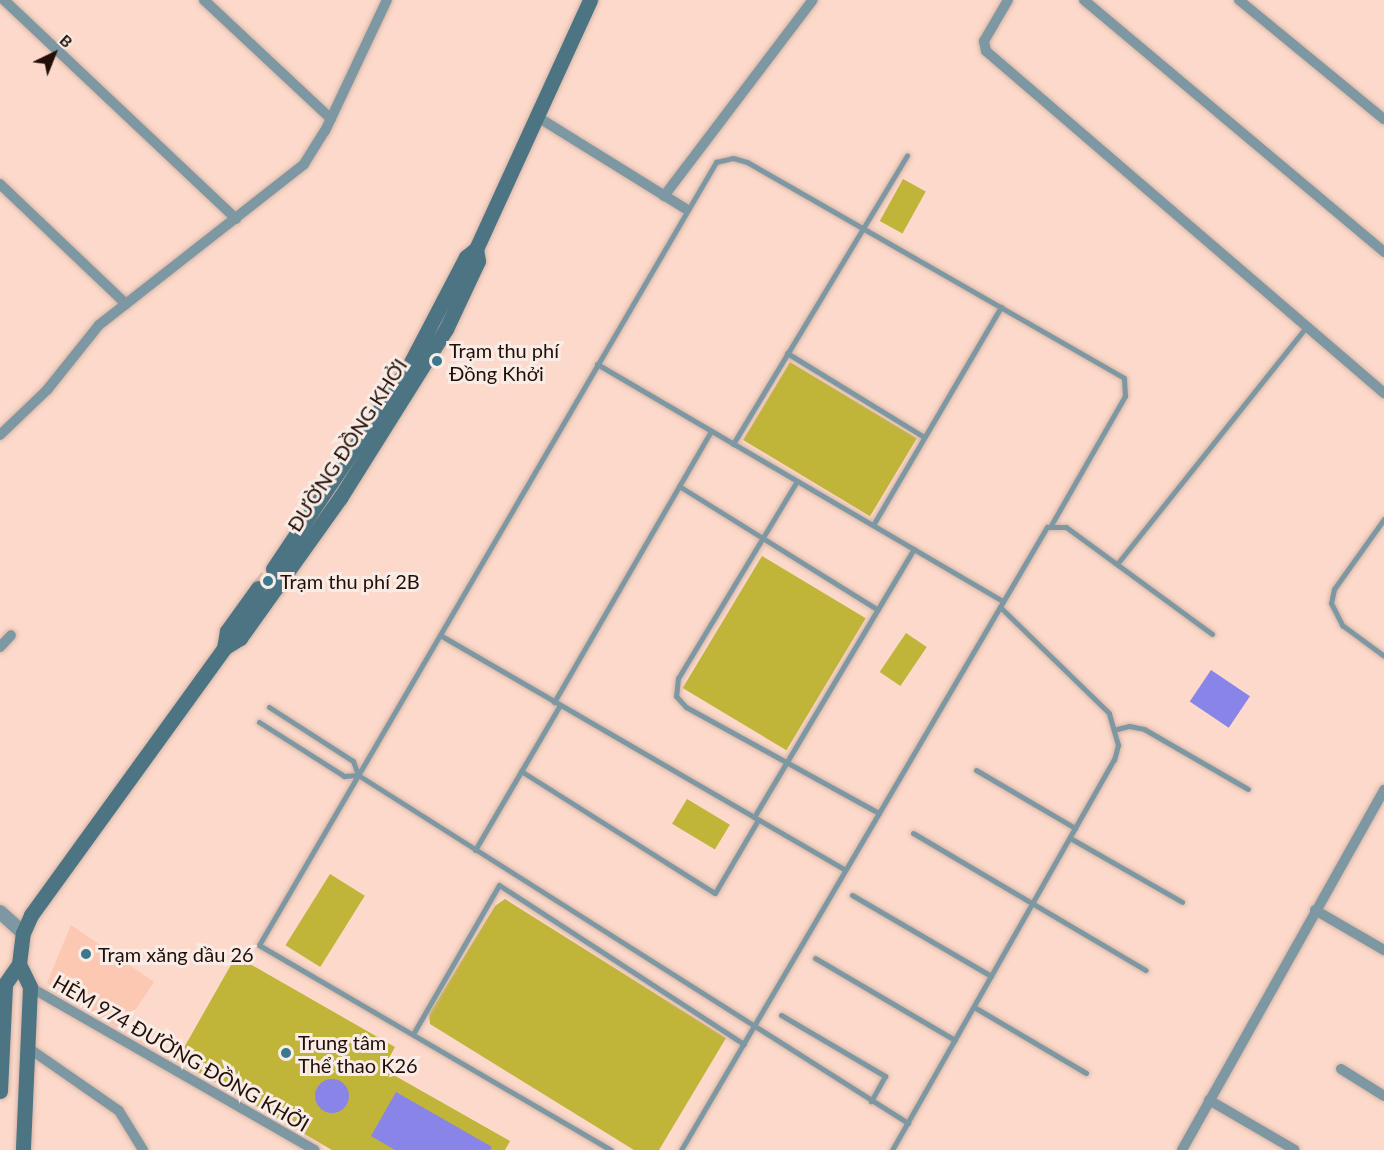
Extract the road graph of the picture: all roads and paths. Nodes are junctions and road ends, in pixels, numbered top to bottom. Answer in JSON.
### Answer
{"nodes":[{"id":1,"x":4,"y":0,"type":"edge"},
{"id":2,"x":204,"y":0,"type":"edge"},
{"id":3,"x":387,"y":0,"type":"edge"},
{"id":4,"x":590,"y":0,"type":"edge"},
{"id":5,"x":813,"y":0,"type":"edge"},
{"id":6,"x":1008,"y":0,"type":"edge"},
{"id":7,"x":1084,"y":0,"type":"edge"},
{"id":8,"x":1239,"y":0,"type":"edge"},
{"id":9,"x":536,"y":116,"type":"junction"},
{"id":10,"x":331,"y":119,"type":"junction"},
{"id":11,"x":1384,"y":119,"type":"edge"},
{"id":12,"x":907,"y":154,"type":"dead end"},
{"id":13,"x":0,"y":184,"type":"edge"},
{"id":14,"x":664,"y":196,"type":"junction"},
{"id":15,"x":686,"y":209,"type":"junction"},
{"id":16,"x":236,"y":219,"type":"junction"},
{"id":17,"x":863,"y":228,"type":"junction"},
{"id":18,"x":476,"y":249,"type":"junction"},
{"id":19,"x":1384,"y":252,"type":"edge"},
{"id":20,"x":126,"y":304,"type":"junction"},
{"id":21,"x":1000,"y":307,"type":"junction"},
{"id":22,"x":1307,"y":326,"type":"junction"},
{"id":23,"x":788,"y":353,"type":"junction"},
{"id":24,"x":597,"y":364,"type":"junction"},
{"id":25,"x":1384,"y":393,"type":"edge"},
{"id":26,"x":711,"y":431,"type":"junction"},
{"id":27,"x":0,"y":435,"type":"edge"},
{"id":28,"x":924,"y":437,"type":"junction"},
{"id":29,"x":733,"y":444,"type":"junction"},
{"id":30,"x":797,"y":481,"type":"junction"},
{"id":31,"x":679,"y":486,"type":"junction"},
{"id":32,"x":1384,"y":519,"type":"edge"},
{"id":33,"x":873,"y":525,"type":"junction"},
{"id":34,"x":1051,"y":525,"type":"junction"},
{"id":35,"x":763,"y":538,"type":"junction"},
{"id":36,"x":914,"y":549,"type":"junction"},
{"id":37,"x":274,"y":563,"type":"tunnel mouth"},
{"id":38,"x":1117,"y":564,"type":"junction"},
{"id":39,"x":255,"y":586,"type":"tunnel mouth"},
{"id":40,"x":1001,"y":604,"type":"junction"},
{"id":41,"x":878,"y":610,"type":"junction"},
{"id":42,"x":1212,"y":634,"type":"dead end"},
{"id":43,"x":11,"y":635,"type":"dead end"},
{"id":44,"x":440,"y":635,"type":"junction"},
{"id":45,"x":0,"y":647,"type":"edge"},
{"id":46,"x":224,"y":648,"type":"junction"},
{"id":47,"x":1384,"y":656,"type":"edge"},
{"id":48,"x":557,"y":703,"type":"junction"},
{"id":49,"x":268,"y":707,"type":"dead end"},
{"id":50,"x":259,"y":722,"type":"dead end"},
{"id":51,"x":1117,"y":729,"type":"junction"},
{"id":52,"x":787,"y":762,"type":"junction"},
{"id":53,"x":976,"y":770,"type":"dead end"},
{"id":54,"x":521,"y":771,"type":"junction"},
{"id":55,"x":358,"y":775,"type":"junction"},
{"id":56,"x":1248,"y":789,"type":"dead end"},
{"id":57,"x":1384,"y":790,"type":"edge"},
{"id":58,"x":879,"y":813,"type":"junction"},
{"id":59,"x":756,"y":819,"type":"junction"},
{"id":60,"x":1075,"y":828,"type":"junction"},
{"id":61,"x":913,"y":833,"type":"dead end"},
{"id":62,"x":1070,"y":838,"type":"junction"},
{"id":63,"x":475,"y":850,"type":"junction"},
{"id":64,"x":845,"y":870,"type":"junction"},
{"id":65,"x":852,"y":895,"type":"dead end"},
{"id":66,"x":1182,"y":902,"type":"dead end"},
{"id":67,"x":1032,"y":903,"type":"junction"},
{"id":68,"x":1315,"y":910,"type":"junction"},
{"id":69,"x":0,"y":912,"type":"edge"},
{"id":70,"x":22,"y":933,"type":"junction"},
{"id":71,"x":1384,"y":950,"type":"edge"},
{"id":72,"x":815,"y":958,"type":"dead end"},
{"id":73,"x":19,"y":964,"type":"junction"},
{"id":74,"x":1146,"y":970,"type":"dead end"},
{"id":75,"x":991,"y":976,"type":"junction"},
{"id":76,"x":5,"y":984,"type":"junction"},
{"id":77,"x":30,"y":987,"type":"junction"},
{"id":78,"x":974,"y":1007,"type":"junction"},
{"id":79,"x":781,"y":1015,"type":"dead end"},
{"id":80,"x":753,"y":1028,"type":"junction"},
{"id":81,"x":412,"y":1034,"type":"junction"},
{"id":82,"x":955,"y":1040,"type":"junction"},
{"id":83,"x":744,"y":1044,"type":"junction"},
{"id":84,"x":27,"y":1047,"type":"junction"},
{"id":85,"x":1341,"y":1069,"type":"dead end"},
{"id":86,"x":1086,"y":1073,"type":"dead end"},
{"id":87,"x":0,"y":1078,"type":"edge"},
{"id":88,"x":0,"y":1091,"type":"edge"},
{"id":89,"x":1384,"y":1096,"type":"edge"},
{"id":90,"x":1209,"y":1100,"type":"junction"},
{"id":91,"x":871,"y":1101,"type":"junction"},
{"id":92,"x":908,"y":1123,"type":"junction"},
{"id":93,"x":23,"y":1150,"type":"edge"},
{"id":94,"x":143,"y":1150,"type":"edge"},
{"id":95,"x":315,"y":1150,"type":"edge"},
{"id":96,"x":611,"y":1150,"type":"edge"},
{"id":97,"x":681,"y":1150,"type":"edge"},
{"id":98,"x":892,"y":1150,"type":"edge"},
{"id":99,"x":1182,"y":1150,"type":"edge"},
{"id":100,"x":1295,"y":1150,"type":"edge"}],
"edges":[{"from":1,"to":16,"type":"street"},
{"from":2,"to":10,"type":"street"},
{"from":3,"to":10,"type":"street"},
{"from":4,"to":9,"type":"main road","name":"ĐƯỜNG ĐỒNG KHỞI"},
{"from":5,"to":14,"type":"street"},
{"from":6,"to":22,"type":"street"},
{"from":7,"to":19,"type":"street"},
{"from":8,"to":11,"type":"street"},
{"from":9,"to":14,"type":"street"},
{"from":9,"to":18,"type":"main road","name":"ĐƯỜNG ĐỒNG KHỞI"},
{"from":10,"to":16,"type":"street"},
{"from":12,"to":17,"type":"lane"},
{"from":13,"to":20,"type":"street"},
{"from":14,"to":15,"type":"street"},
{"from":15,"to":17,"type":"lane"},
{"from":15,"to":24,"type":"lane"},
{"from":16,"to":20,"type":"street"},
{"from":17,"to":21,"type":"lane"},
{"from":17,"to":23,"type":"lane"},
{"from":18,"to":37,"type":"main road","name":"ĐƯỜNG ĐỒNG KHỞI"},
{"from":18,"to":46,"type":"main road","name":"ĐƯỜNG ĐỒNG KHỞI"},
{"from":20,"to":27,"type":"street"},
{"from":21,"to":28,"type":"lane"},
{"from":21,"to":34,"type":"lane"},
{"from":22,"to":25,"type":"street"},
{"from":22,"to":38,"type":"lane"},
{"from":23,"to":28,"type":"lane"},
{"from":23,"to":29,"type":"lane"},
{"from":24,"to":26,"type":"lane"},
{"from":24,"to":44,"type":"lane"},
{"from":26,"to":29,"type":"lane"},
{"from":26,"to":31,"type":"lane"},
{"from":28,"to":33,"type":"lane"},
{"from":29,"to":30,"type":"lane"},
{"from":30,"to":33,"type":"lane"},
{"from":30,"to":35,"type":"lane"},
{"from":31,"to":35,"type":"lane"},
{"from":31,"to":48,"type":"lane"},
{"from":32,"to":47,"type":"lane"},
{"from":33,"to":36,"type":"lane"},
{"from":34,"to":38,"type":"lane"},
{"from":34,"to":40,"type":"lane"},
{"from":35,"to":41,"type":"lane"},
{"from":35,"to":52,"type":"lane"},
{"from":36,"to":40,"type":"lane"},
{"from":36,"to":41,"type":"lane"},
{"from":38,"to":42,"type":"lane"},
{"from":39,"to":46,"type":"main road","name":"ĐƯỜNG ĐỒNG KHỞI"},
{"from":40,"to":51,"type":"lane"},
{"from":40,"to":58,"type":"lane"},
{"from":41,"to":52,"type":"lane"},
{"from":43,"to":45,"type":"street"},
{"from":44,"to":48,"type":"lane"},
{"from":44,"to":55,"type":"lane"},
{"from":46,"to":70,"type":"main road","name":"ĐƯỜNG ĐỒNG KHỞI"},
{"from":48,"to":54,"type":"lane"},
{"from":48,"to":59,"type":"lane"},
{"from":49,"to":55,"type":"lane"},
{"from":50,"to":55,"type":"lane"},
{"from":51,"to":56,"type":"lane"},
{"from":51,"to":60,"type":"lane"},
{"from":52,"to":58,"type":"lane"},
{"from":52,"to":59,"type":"lane"},
{"from":53,"to":60,"type":"lane"},
{"from":54,"to":59,"type":"lane"},
{"from":54,"to":63,"type":"lane"},
{"from":55,"to":63,"type":"lane"},
{"from":55,"to":81,"type":"lane"},
{"from":57,"to":68,"type":"street"},
{"from":58,"to":64,"type":"lane"},
{"from":59,"to":64,"type":"lane"},
{"from":60,"to":62,"type":"lane"},
{"from":61,"to":67,"type":"lane"},
{"from":62,"to":66,"type":"lane"},
{"from":62,"to":67,"type":"lane"},
{"from":63,"to":80,"type":"lane"},
{"from":64,"to":80,"type":"lane"},
{"from":65,"to":75,"type":"lane"},
{"from":67,"to":74,"type":"lane"},
{"from":67,"to":75,"type":"lane"},
{"from":68,"to":71,"type":"street"},
{"from":68,"to":90,"type":"street"},
{"from":69,"to":70,"type":"street"},
{"from":70,"to":73,"type":"main road","name":"ĐƯỜNG ĐỒNG KHỞI"},
{"from":72,"to":82,"type":"lane"},
{"from":73,"to":76,"type":"main road","name":"ĐƯỜNG ĐỒNG KHỞI"},
{"from":73,"to":77,"type":"main road"},
{"from":75,"to":78,"type":"lane"},
{"from":76,"to":77,"type":"main road"},
{"from":76,"to":87,"type":"main road"},
{"from":77,"to":84,"type":"main road"},
{"from":77,"to":95,"type":"street","name":"HẺM 974 ĐƯỜNG ĐỒNG KHỞI"},
{"from":78,"to":82,"type":"lane"},
{"from":78,"to":86,"type":"lane"},
{"from":79,"to":91,"type":"lane"},
{"from":80,"to":83,"type":"lane"},
{"from":80,"to":91,"type":"lane"},
{"from":81,"to":83,"type":"lane"},
{"from":81,"to":96,"type":"lane"},
{"from":82,"to":92,"type":"lane"},
{"from":83,"to":97,"type":"lane"},
{"from":84,"to":93,"type":"main road"},
{"from":84,"to":94,"type":"street"},
{"from":85,"to":89,"type":"street"},
{"from":87,"to":88,"type":"main road"},
{"from":90,"to":99,"type":"street"},
{"from":90,"to":100,"type":"street"},
{"from":91,"to":92,"type":"lane"},
{"from":92,"to":98,"type":"lane"}]}
